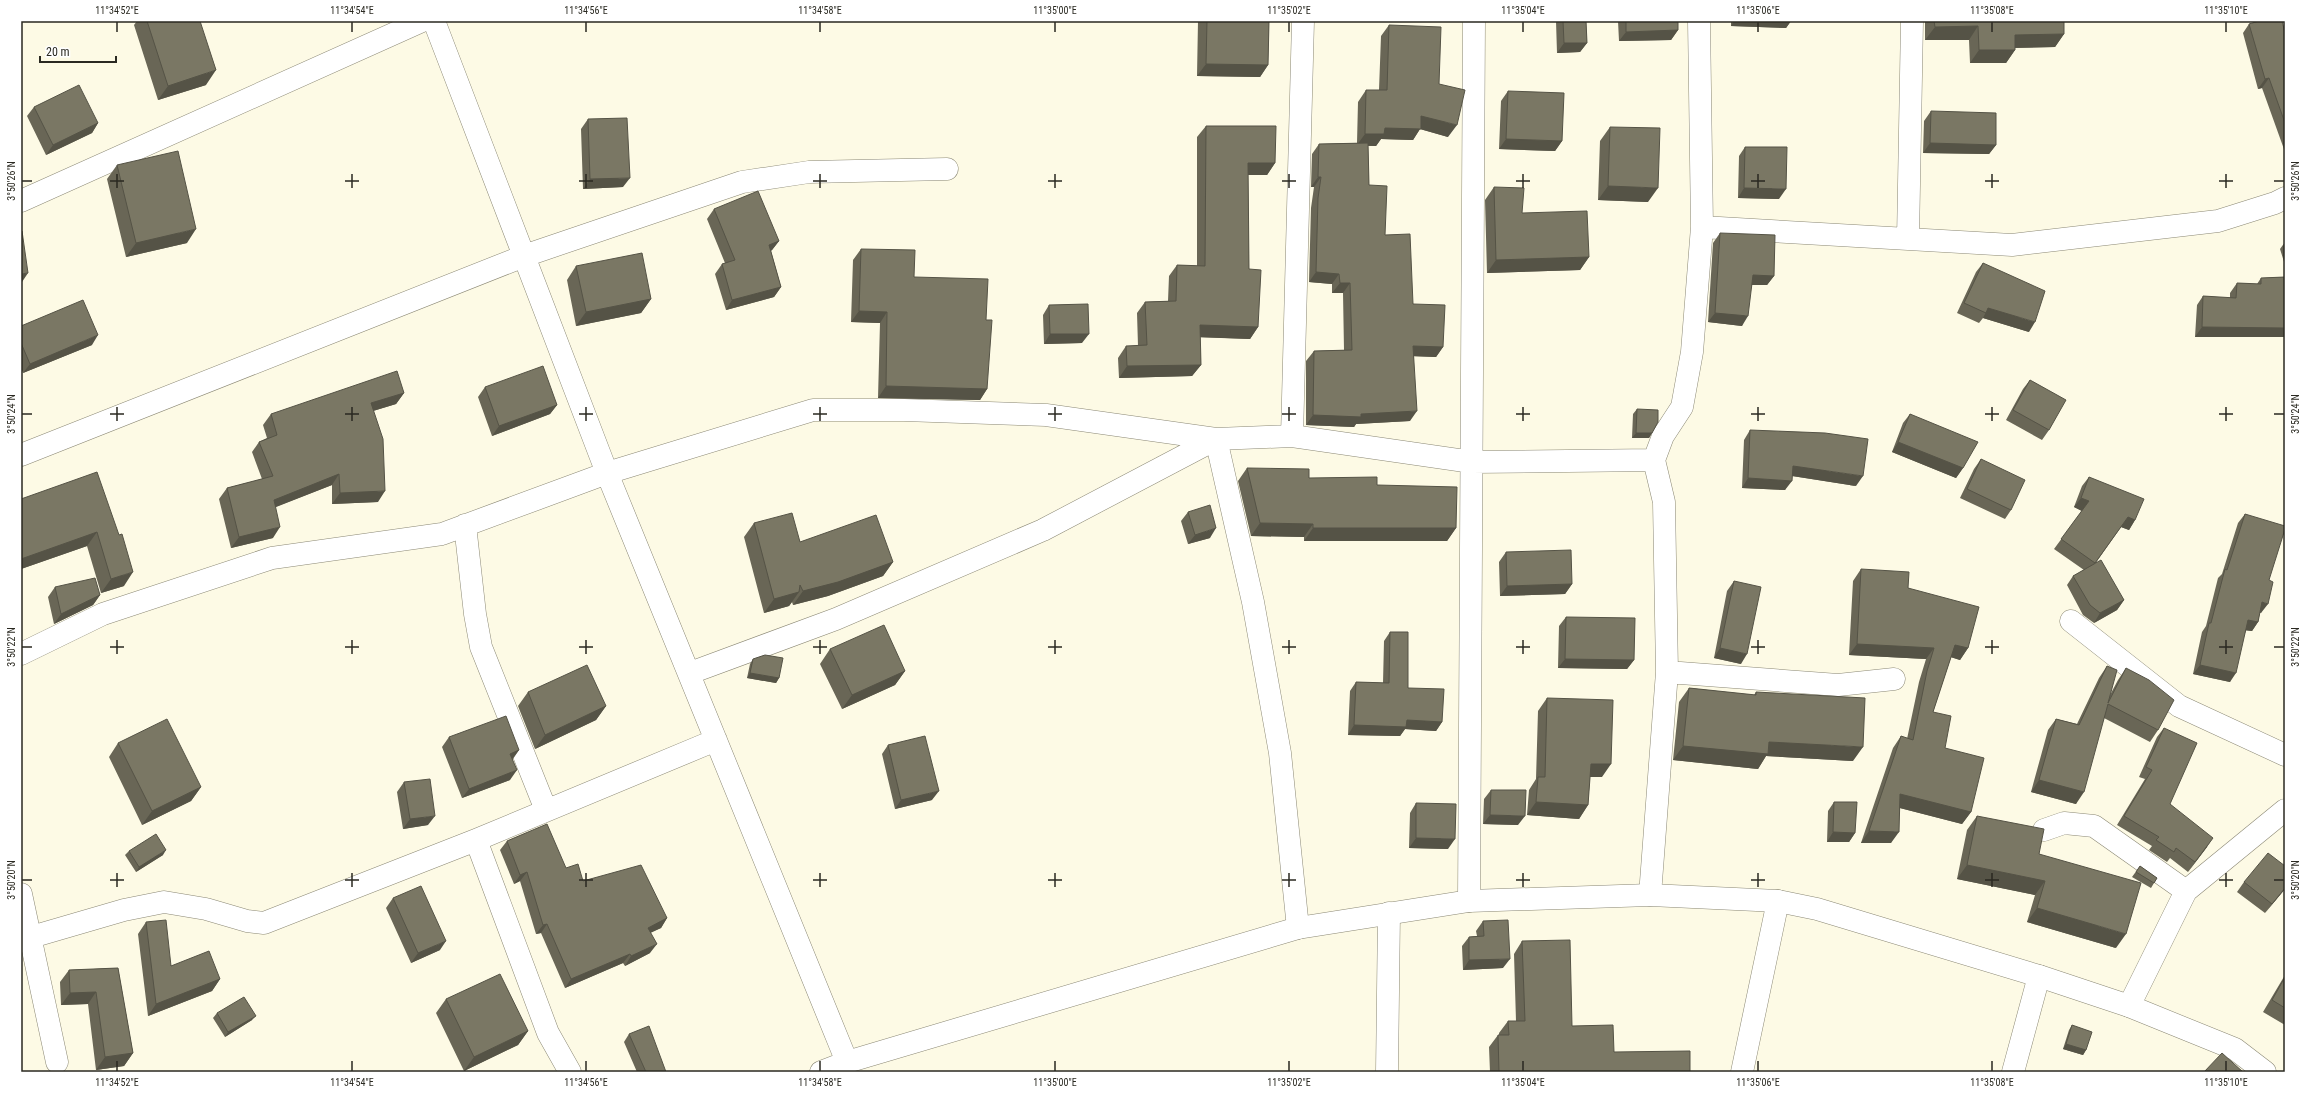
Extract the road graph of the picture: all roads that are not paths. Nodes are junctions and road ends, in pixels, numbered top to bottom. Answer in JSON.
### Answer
{"nodes":[{"id":1,"x":422,"y":21,"type":"edge"},
{"id":2,"x":434,"y":21,"type":"edge"},
{"id":3,"x":1303,"y":21,"type":"edge"},
{"id":4,"x":1474,"y":21,"type":"edge"},
{"id":5,"x":1699,"y":21,"type":"edge"},
{"id":6,"x":1912,"y":21,"type":"edge"},
{"id":7,"x":947,"y":169,"type":"dead end"},
{"id":8,"x":2285,"y":198,"type":"edge"},
{"id":9,"x":21,"y":201,"type":"edge"},
{"id":10,"x":1702,"y":227,"type":"junction"},
{"id":11,"x":1908,"y":239,"type":"junction"},
{"id":12,"x":524,"y":256,"type":"junction"},
{"id":13,"x":1292,"y":436,"type":"junction"},
{"id":14,"x":1216,"y":439,"type":"junction"},
{"id":15,"x":21,"y":455,"type":"edge"},
{"id":16,"x":1654,"y":460,"type":"junction"},
{"id":17,"x":1472,"y":462,"type":"junction"},
{"id":18,"x":607,"y":473,"type":"junction"},
{"id":19,"x":465,"y":525,"type":"junction"},
{"id":20,"x":2071,"y":621,"type":"dead end"},
{"id":21,"x":21,"y":654,"type":"edge"},
{"id":22,"x":1667,"y":672,"type":"junction"},
{"id":23,"x":690,"y":673,"type":"junction"},
{"id":24,"x":1894,"y":679,"type":"dead end"},
{"id":25,"x":716,"y":740,"type":"junction"},
{"id":26,"x":2285,"y":755,"type":"edge"},
{"id":27,"x":546,"y":810,"type":"junction"},
{"id":28,"x":2285,"y":810,"type":"edge"},
{"id":29,"x":2044,"y":830,"type":"edge"},
{"id":30,"x":476,"y":840,"type":"junction"},
{"id":31,"x":2186,"y":891,"type":"junction"},
{"id":32,"x":21,"y":894,"type":"edge"},
{"id":33,"x":1650,"y":894,"type":"junction"},
{"id":34,"x":1469,"y":901,"type":"junction"},
{"id":35,"x":1778,"y":901,"type":"junction"},
{"id":36,"x":1389,"y":913,"type":"junction"},
{"id":37,"x":1298,"y":928,"type":"junction"},
{"id":38,"x":25,"y":938,"type":"edge"},
{"id":39,"x":2039,"y":976,"type":"junction"},
{"id":40,"x":2129,"y":1006,"type":"junction"},
{"id":41,"x":57,"y":1062,"type":"dead end"},
{"id":42,"x":847,"y":1062,"type":"junction"},
{"id":43,"x":570,"y":1072,"type":"edge"},
{"id":44,"x":821,"y":1072,"type":"edge"},
{"id":45,"x":1387,"y":1072,"type":"edge"},
{"id":46,"x":1742,"y":1072,"type":"edge"},
{"id":47,"x":2013,"y":1072,"type":"edge"},
{"id":48,"x":2265,"y":1072,"type":"edge"}],
"edges":[{"from":1,"to":9,"type":"street"},
{"from":2,"to":12,"type":"street"},
{"from":3,"to":13,"type":"street"},
{"from":4,"to":17,"type":"street"},
{"from":5,"to":10,"type":"street"},
{"from":6,"to":11,"type":"street"},
{"from":7,"to":12,"type":"street"},
{"from":8,"to":11,"type":"street"},
{"from":10,"to":11,"type":"street"},
{"from":10,"to":16,"type":"street"},
{"from":12,"to":15,"type":"street"},
{"from":12,"to":18,"type":"street"},
{"from":13,"to":14,"type":"street"},
{"from":13,"to":17,"type":"street"},
{"from":14,"to":18,"type":"street"},
{"from":14,"to":23,"type":"street"},
{"from":14,"to":37,"type":"street"},
{"from":16,"to":17,"type":"street"},
{"from":16,"to":22,"type":"street"},
{"from":17,"to":34,"type":"street"},
{"from":18,"to":19,"type":"street"},
{"from":18,"to":23,"type":"street"},
{"from":19,"to":21,"type":"street"},
{"from":19,"to":27,"type":"street"},
{"from":20,"to":26,"type":"street"},
{"from":22,"to":24,"type":"street"},
{"from":22,"to":33,"type":"street"},
{"from":23,"to":25,"type":"street"},
{"from":25,"to":27,"type":"street"},
{"from":25,"to":42,"type":"street"},
{"from":27,"to":30,"type":"street"},
{"from":28,"to":31,"type":"street"},
{"from":29,"to":31,"type":"street"},
{"from":30,"to":38,"type":"street"},
{"from":30,"to":43,"type":"street"},
{"from":31,"to":40,"type":"street"},
{"from":32,"to":38,"type":"street"},
{"from":33,"to":34,"type":"street"},
{"from":33,"to":35,"type":"street"},
{"from":34,"to":36,"type":"street"},
{"from":35,"to":39,"type":"street"},
{"from":35,"to":46,"type":"street"},
{"from":36,"to":37,"type":"street"},
{"from":36,"to":45,"type":"street"},
{"from":37,"to":42,"type":"street"},
{"from":38,"to":41,"type":"street"},
{"from":39,"to":40,"type":"street"},
{"from":39,"to":47,"type":"street"},
{"from":40,"to":48,"type":"street"},
{"from":42,"to":44,"type":"street"}]}
